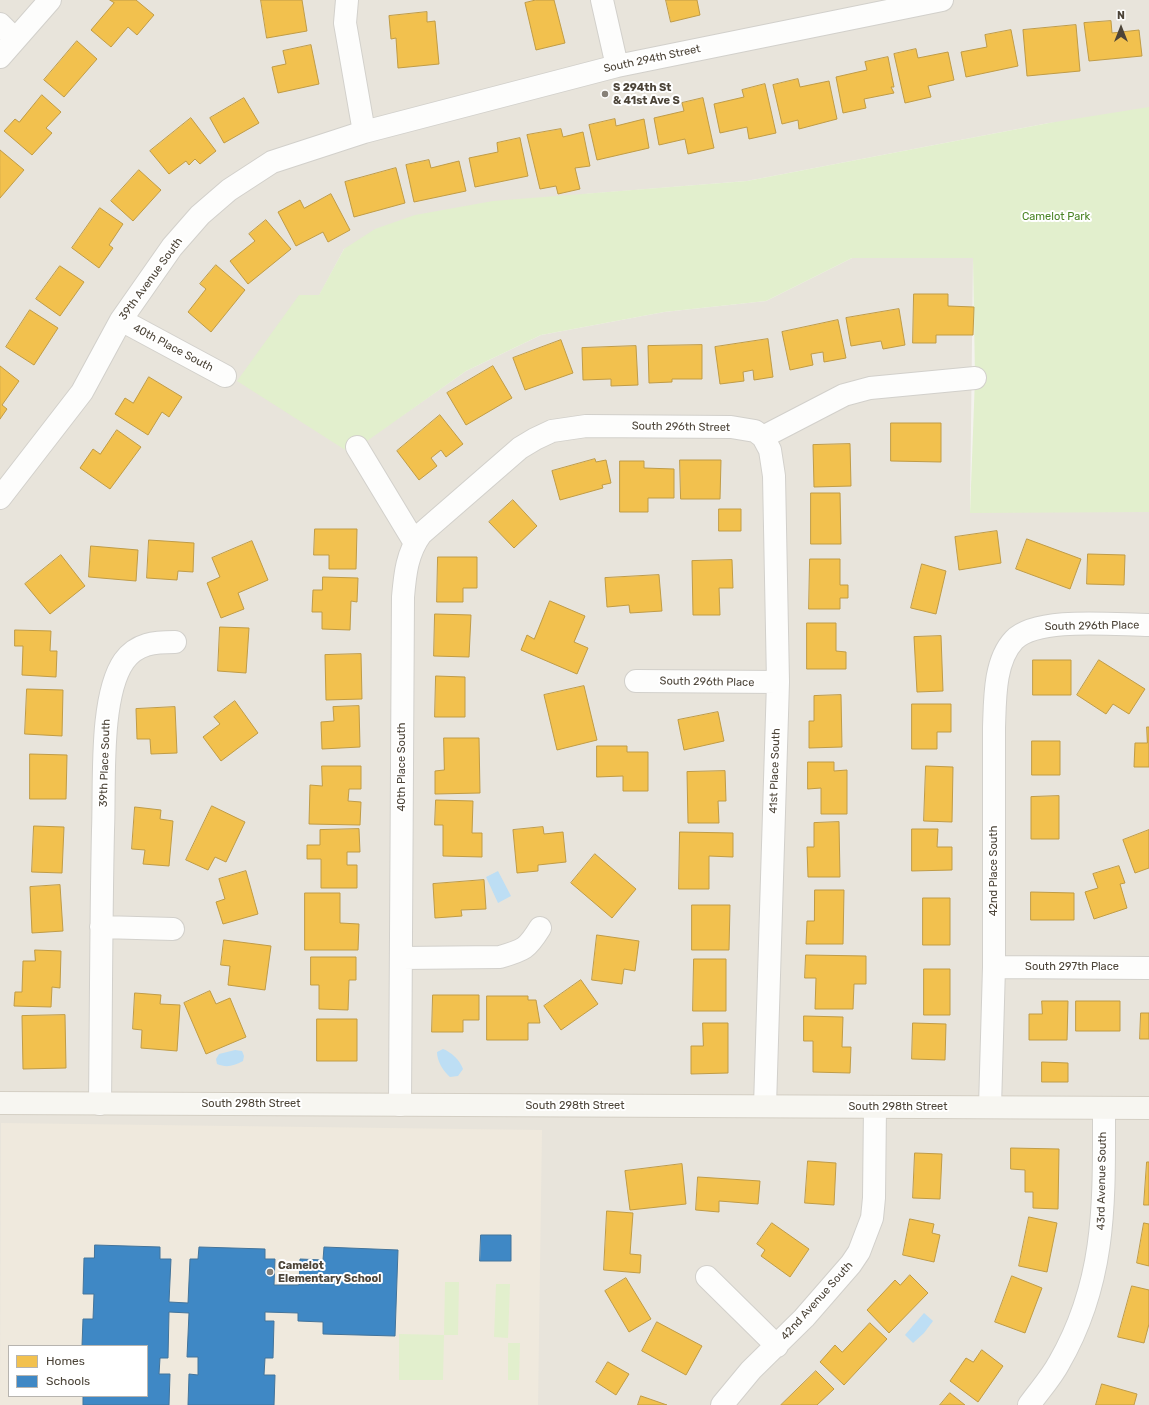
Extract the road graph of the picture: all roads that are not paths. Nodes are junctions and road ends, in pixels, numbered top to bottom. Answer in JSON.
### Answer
{"nodes":[{"id":1,"x":50,"y":0,"type":"edge"},
{"id":2,"x":347,"y":0,"type":"edge"},
{"id":3,"x":602,"y":0,"type":"edge"},
{"id":4,"x":942,"y":0,"type":"edge"},
{"id":5,"x":8,"y":31,"type":"edge"},
{"id":6,"x":0,"y":57,"type":"edge"},
{"id":7,"x":617,"y":66,"type":"junction"},
{"id":8,"x":364,"y":132,"type":"junction"},
{"id":9,"x":121,"y":320,"type":"junction"},
{"id":10,"x":225,"y":376,"type":"dead end"},
{"id":11,"x":975,"y":378,"type":"dead end"},
{"id":12,"x":763,"y":437,"type":"junction"},
{"id":13,"x":357,"y":447,"type":"dead end"},
{"id":14,"x":0,"y":498,"type":"edge"},
{"id":15,"x":414,"y":543,"type":"junction"},
{"id":16,"x":1149,"y":625,"type":"edge"},
{"id":17,"x":1014,"y":640,"type":"joint"},
{"id":18,"x":176,"y":642,"type":"dead end"},
{"id":19,"x":636,"y":681,"type":"dead end"},
{"id":20,"x":778,"y":682,"type":"junction"},
{"id":21,"x":101,"y":927,"type":"junction"},
{"id":22,"x":540,"y":928,"type":"dead end"},
{"id":23,"x":173,"y":929,"type":"dead end"},
{"id":24,"x":402,"y":958,"type":"junction"},
{"id":25,"x":994,"y":967,"type":"junction"},
{"id":26,"x":1149,"y":968,"type":"edge"},
{"id":27,"x":0,"y":1103,"type":"edge"},
{"id":28,"x":100,"y":1104,"type":"junction"},
{"id":29,"x":400,"y":1105,"type":"junction"},
{"id":30,"x":765,"y":1106,"type":"junction"},
{"id":31,"x":875,"y":1107,"type":"junction"},
{"id":32,"x":990,"y":1107,"type":"junction"},
{"id":33,"x":1104,"y":1108,"type":"junction"},
{"id":34,"x":1149,"y":1108,"type":"edge"},
{"id":35,"x":706,"y":1277,"type":"dead end"},
{"id":36,"x":777,"y":1346,"type":"junction"},
{"id":37,"x":722,"y":1405,"type":"edge"},
{"id":38,"x":1029,"y":1405,"type":"edge"}],
"edges":[{"from":1,"to":5,"type":"street"},
{"from":2,"to":8,"type":"street"},
{"from":3,"to":7,"type":"street"},
{"from":4,"to":7,"type":"street","name":"South 294th Street"},
{"from":5,"to":6,"type":"street"},
{"from":7,"to":8,"type":"street","name":"South 294th Street"},
{"from":8,"to":9,"type":"street","name":"39th Avenue South"},
{"from":9,"to":10,"type":"street","name":"40th Place South"},
{"from":9,"to":14,"type":"street","name":"39th Avenue South"},
{"from":11,"to":12,"type":"street"},
{"from":12,"to":15,"type":"street","name":"South 296th Street"},
{"from":12,"to":20,"type":"street","name":"41st Place South"},
{"from":13,"to":15,"type":"street"},
{"from":15,"to":24,"type":"street","name":"40th Place South"},
{"from":16,"to":17,"type":"street","name":"South 296th Place"},
{"from":17,"to":25,"type":"street","name":"42nd Place South"},
{"from":18,"to":21,"type":"street","name":"39th Place South"},
{"from":19,"to":20,"type":"street","name":"South 296th Place"},
{"from":20,"to":30,"type":"street","name":"41st Place South"},
{"from":21,"to":23,"type":"street"},
{"from":21,"to":28,"type":"street","name":"39th Place South"},
{"from":22,"to":24,"type":"street"},
{"from":24,"to":29,"type":"street","name":"40th Place South"},
{"from":25,"to":26,"type":"street","name":"South 297th Place"},
{"from":25,"to":32,"type":"street","name":"42nd Place South"},
{"from":27,"to":28,"type":"street","name":"South 298th Street"},
{"from":28,"to":29,"type":"street","name":"South 298th Street"},
{"from":29,"to":30,"type":"street","name":"South 298th Street"},
{"from":30,"to":31,"type":"street","name":"South 298th Street"},
{"from":31,"to":32,"type":"street","name":"South 298th Street"},
{"from":31,"to":36,"type":"street","name":"42nd Avenue South"},
{"from":32,"to":33,"type":"street","name":"South 298th Street"},
{"from":33,"to":34,"type":"street","name":"South 298th Street"},
{"from":33,"to":38,"type":"street","name":"43rd Avenue South"},
{"from":35,"to":36,"type":"street"},
{"from":36,"to":37,"type":"street","name":"42nd Avenue South"}]}
